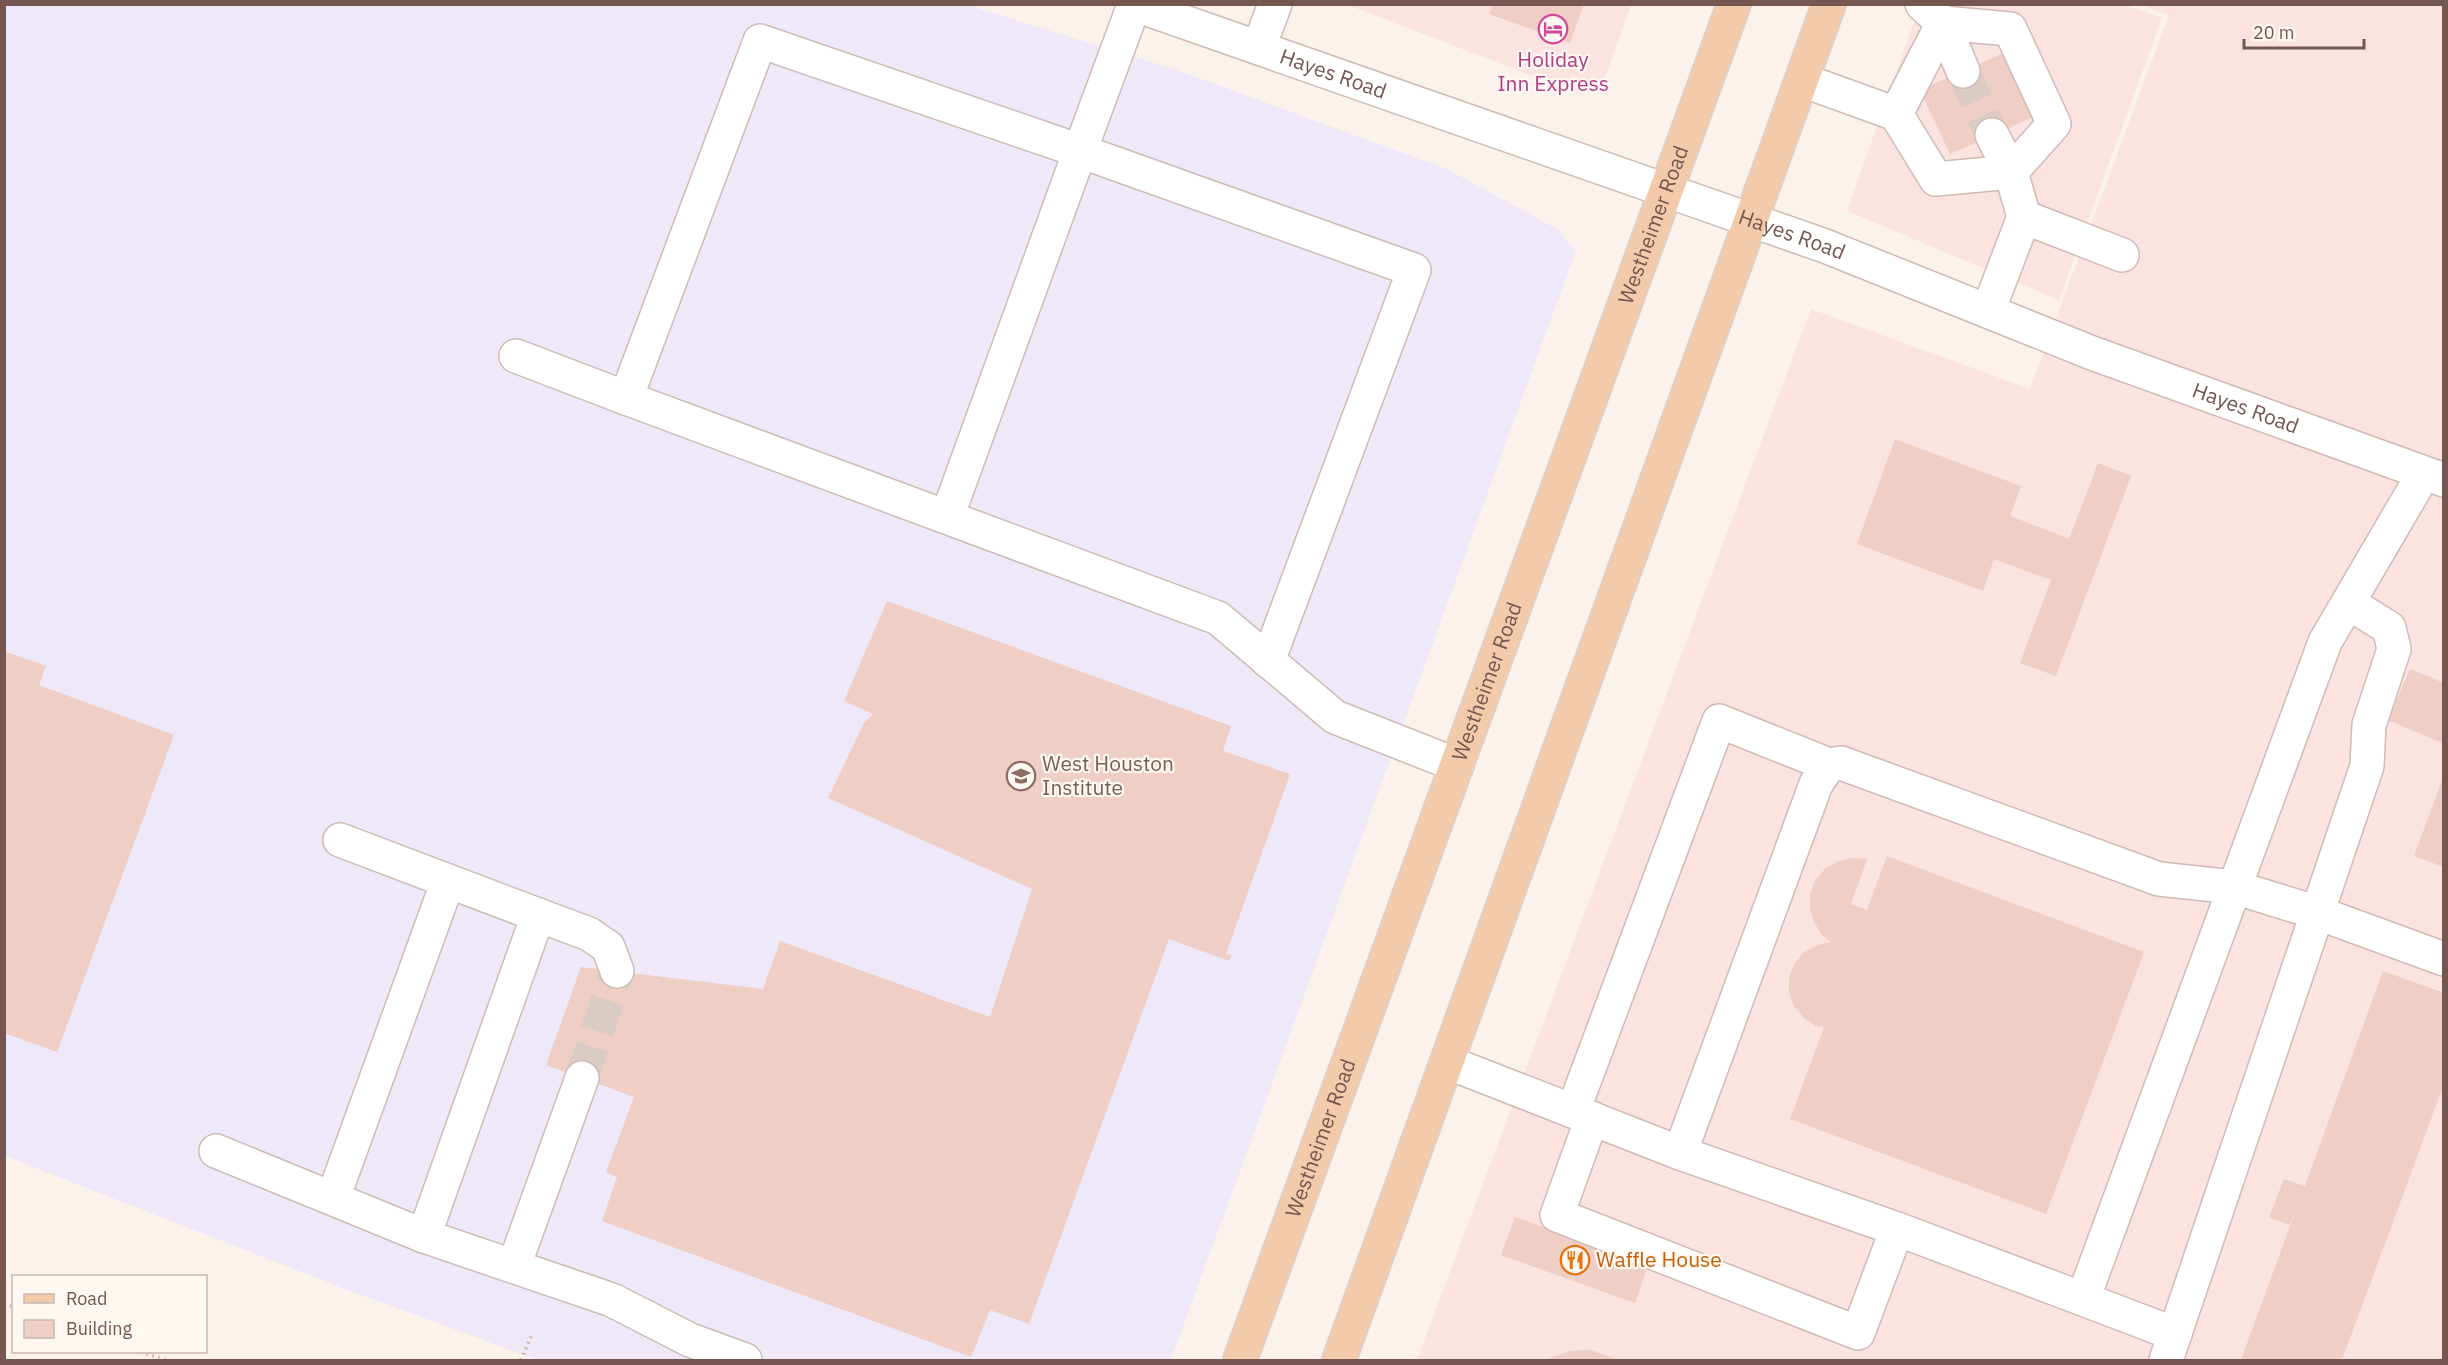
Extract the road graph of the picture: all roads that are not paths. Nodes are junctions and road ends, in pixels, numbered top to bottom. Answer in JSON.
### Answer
{"nodes":[{"id":1,"x":1275,"y":4,"type":"edge"},
{"id":2,"x":1734,"y":4,"type":"edge"},
{"id":3,"x":1829,"y":4,"type":"edge"},
{"id":4,"x":1134,"y":5,"type":"edge"},
{"id":5,"x":1933,"y":14,"type":"edge"},
{"id":6,"x":1259,"y":47,"type":"junction"},
{"id":7,"x":1963,"y":71,"type":"tunnel mouth"},
{"id":8,"x":1802,"y":80,"type":"junction"},
{"id":9,"x":1896,"y":114,"type":"junction"},
{"id":10,"x":1992,"y":135,"type":"tunnel mouth"},
{"id":11,"x":1080,"y":151,"type":"junction"},
{"id":12,"x":2011,"y":172,"type":"junction"},
{"id":13,"x":1666,"y":190,"type":"junction"},
{"id":14,"x":2024,"y":217,"type":"junction"},
{"id":15,"x":1751,"y":220,"type":"junction"},
{"id":16,"x":2122,"y":255,"type":"dead end"},
{"id":17,"x":1988,"y":311,"type":"junction"},
{"id":18,"x":516,"y":356,"type":"dead end"},
{"id":19,"x":626,"y":398,"type":"junction"},
{"id":20,"x":2434,"y":477,"type":"edge"},
{"id":21,"x":947,"y":517,"type":"junction"},
{"id":22,"x":2349,"y":603,"type":"junction"},
{"id":23,"x":1268,"y":661,"type":"junction"},
{"id":24,"x":1456,"y":765,"type":"junction"},
{"id":25,"x":1829,"y":765,"type":"junction"},
{"id":26,"x":340,"y":840,"type":"dead end"},
{"id":27,"x":448,"y":881,"type":"junction"},
{"id":28,"x":2234,"y":887,"type":"junction"},
{"id":29,"x":2318,"y":913,"type":"junction"},
{"id":30,"x":538,"y":915,"type":"junction"},
{"id":31,"x":2444,"y":959,"type":"edge"},
{"id":32,"x":617,"y":971,"type":"tunnel mouth"},
{"id":33,"x":1447,"y":1062,"type":"junction"},
{"id":34,"x":582,"y":1078,"type":"tunnel mouth"},
{"id":35,"x":1583,"y":1115,"type":"junction"},
{"id":36,"x":216,"y":1151,"type":"dead end"},
{"id":37,"x":1680,"y":1153,"type":"junction"},
{"id":38,"x":333,"y":1198,"type":"junction"},
{"id":39,"x":1897,"y":1229,"type":"junction"},
{"id":40,"x":424,"y":1236,"type":"junction"},
{"id":41,"x":514,"y":1266,"type":"junction"},
{"id":42,"x":2083,"y":1299,"type":"junction"},
{"id":43,"x":2171,"y":1347,"type":"edge"},
{"id":44,"x":745,"y":1360,"type":"edge"},
{"id":45,"x":1240,"y":1360,"type":"edge"},
{"id":46,"x":1339,"y":1360,"type":"edge"}],
"edges":[{"from":1,"to":6,"type":"street"},
{"from":2,"to":13,"type":"main road","name":"Westheimer Road"},
{"from":3,"to":8,"type":"main road"},
{"from":4,"to":6,"type":"street","name":"Hayes Road"},
{"from":4,"to":11,"type":"street"},
{"from":5,"to":7,"type":"street"},
{"from":5,"to":9,"type":"street"},
{"from":5,"to":12,"type":"street"},
{"from":6,"to":13,"type":"street","name":"Hayes Road"},
{"from":8,"to":9,"type":"street"},
{"from":8,"to":15,"type":"main road"},
{"from":9,"to":12,"type":"street"},
{"from":10,"to":12,"type":"street"},
{"from":11,"to":19,"type":"street"},
{"from":11,"to":21,"type":"street"},
{"from":11,"to":23,"type":"street"},
{"from":12,"to":14,"type":"street"},
{"from":13,"to":15,"type":"street","name":"Hayes Road"},
{"from":13,"to":24,"type":"main road","name":"Westheimer Road"},
{"from":14,"to":16,"type":"street"},
{"from":14,"to":17,"type":"street"},
{"from":15,"to":17,"type":"street","name":"Hayes Road"},
{"from":15,"to":33,"type":"main road"},
{"from":17,"to":20,"type":"street","name":"Hayes Road"},
{"from":18,"to":19,"type":"street"},
{"from":19,"to":21,"type":"street"},
{"from":20,"to":22,"type":"street"},
{"from":21,"to":23,"type":"street"},
{"from":22,"to":28,"type":"street"},
{"from":22,"to":29,"type":"street"},
{"from":23,"to":24,"type":"street"},
{"from":24,"to":45,"type":"main road","name":"Westheimer Road"},
{"from":25,"to":28,"type":"street"},
{"from":25,"to":35,"type":"street"},
{"from":25,"to":37,"type":"street"},
{"from":26,"to":27,"type":"street"},
{"from":27,"to":30,"type":"street"},
{"from":27,"to":38,"type":"street"},
{"from":28,"to":29,"type":"street"},
{"from":28,"to":42,"type":"street"},
{"from":29,"to":31,"type":"street"},
{"from":29,"to":43,"type":"street"},
{"from":30,"to":32,"type":"street"},
{"from":30,"to":40,"type":"street"},
{"from":33,"to":35,"type":"street"},
{"from":33,"to":46,"type":"main road"},
{"from":34,"to":41,"type":"street"},
{"from":35,"to":37,"type":"street"},
{"from":35,"to":39,"type":"street"},
{"from":36,"to":38,"type":"street"},
{"from":37,"to":39,"type":"street"},
{"from":38,"to":40,"type":"street"},
{"from":39,"to":42,"type":"street"},
{"from":40,"to":41,"type":"street"},
{"from":41,"to":44,"type":"street"},
{"from":42,"to":43,"type":"street"}]}
